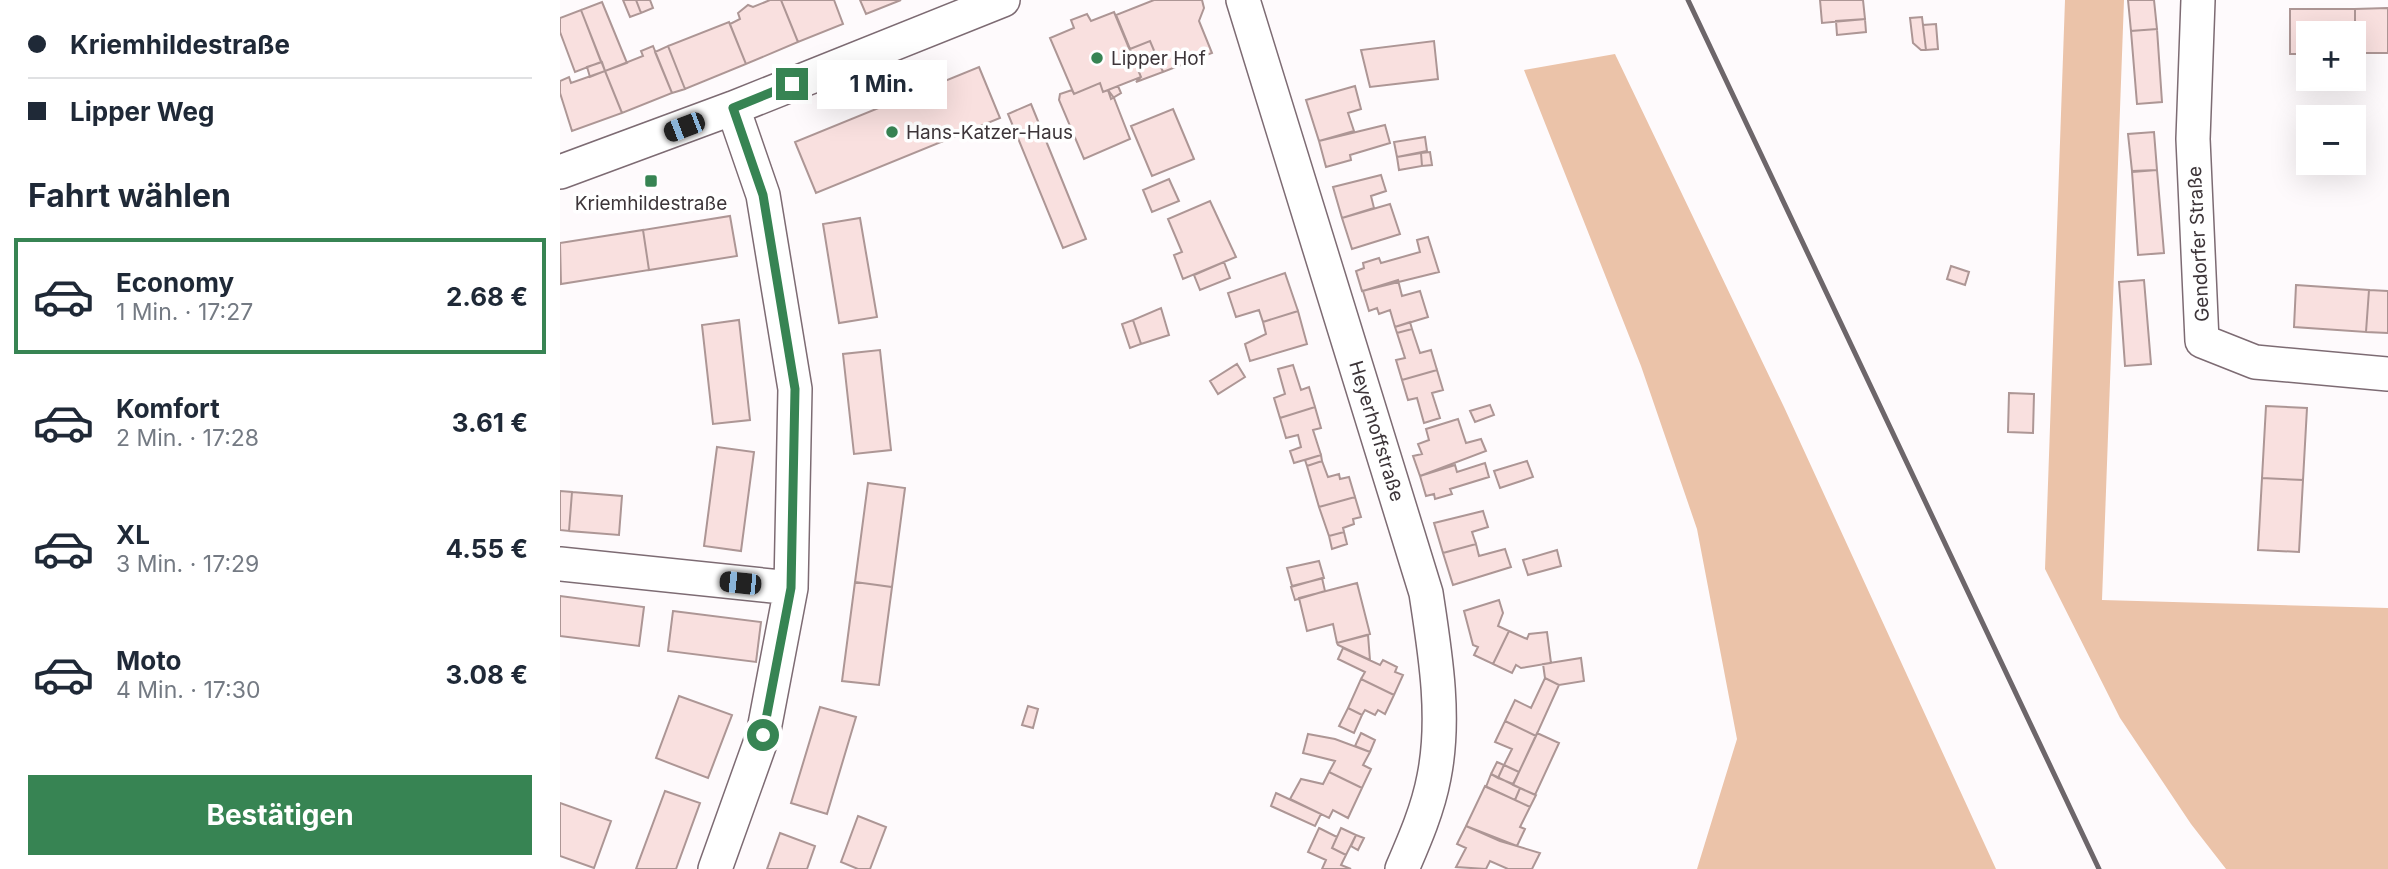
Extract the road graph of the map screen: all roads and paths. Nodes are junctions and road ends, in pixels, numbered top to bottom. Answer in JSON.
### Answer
{"nodes":[{"id":1,"x":1003,"y":0,"type":"edge"},
{"id":2,"x":1243,"y":0,"type":"edge"},
{"id":3,"x":2198,"y":0,"type":"edge"},
{"id":4,"x":733,"y":108,"type":"junction"},
{"id":5,"x":560,"y":172,"type":"edge"},
{"id":6,"x":2388,"y":374,"type":"edge"},
{"id":7,"x":560,"y":564,"type":"edge"},
{"id":8,"x":791,"y":588,"type":"junction"},
{"id":9,"x":715,"y":869,"type":"edge"},
{"id":10,"x":1402,"y":869,"type":"edge"}],
"edges":[{"from":1,"to":4,"type":"street"},
{"from":2,"to":10,"type":"street","name":"Heyerhoffstraße"},
{"from":3,"to":6,"type":"street","name":"Gendorfer Straße"},
{"from":4,"to":5,"type":"street"},
{"from":4,"to":8,"type":"street"},
{"from":7,"to":8,"type":"street"},
{"from":8,"to":9,"type":"street"}]}
